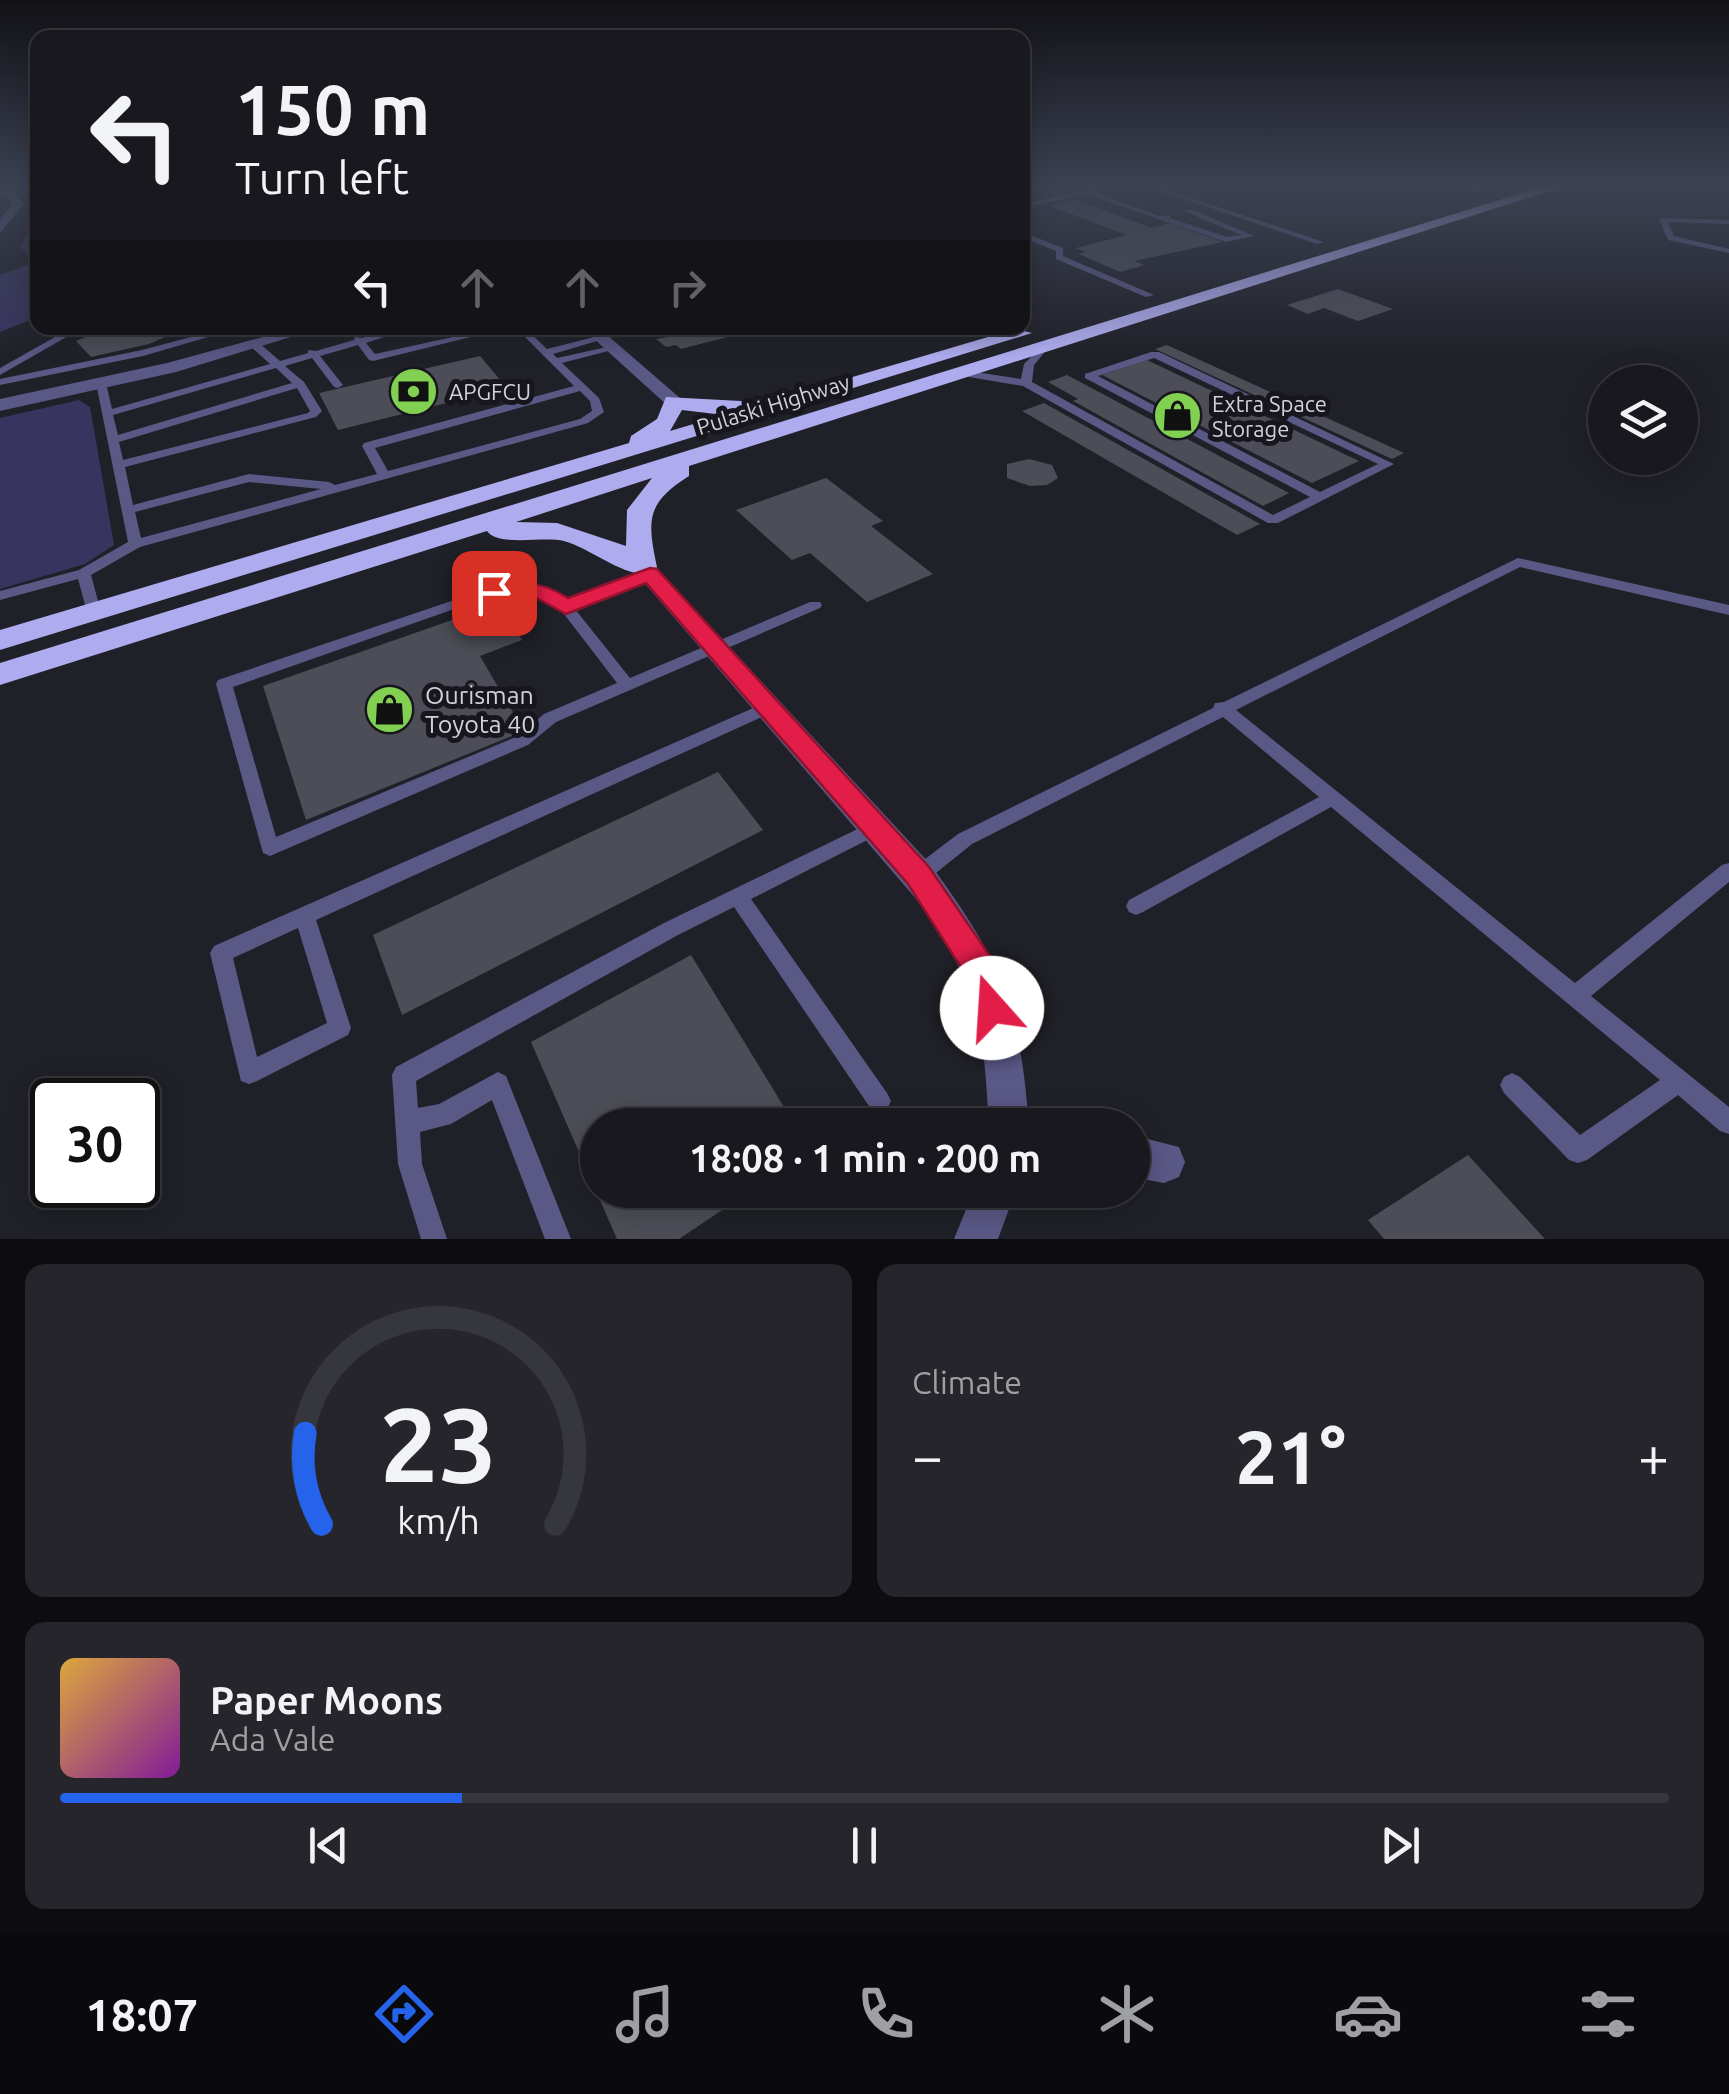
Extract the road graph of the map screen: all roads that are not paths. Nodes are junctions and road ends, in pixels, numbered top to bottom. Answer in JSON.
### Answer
{"nodes":[{"id":1,"x":1043,"y":243,"type":"edge"},
{"id":2,"x":1317,"y":243,"type":"edge"},
{"id":3,"x":1375,"y":243,"type":"edge"},
{"id":4,"x":1692,"y":243,"type":"edge"},
{"id":5,"x":1711,"y":243,"type":"edge"},
{"id":6,"x":1713,"y":248,"type":"junction"},
{"id":7,"x":1729,"y":251,"type":"edge"},
{"id":8,"x":1149,"y":295,"type":"junction"},
{"id":9,"x":1030,"y":330,"type":"edge"},
{"id":10,"x":65,"y":335,"type":"edge"},
{"id":11,"x":209,"y":335,"type":"edge"},
{"id":12,"x":287,"y":335,"type":"edge"},
{"id":13,"x":375,"y":335,"type":"edge"},
{"id":14,"x":474,"y":335,"type":"edge"},
{"id":15,"x":528,"y":335,"type":"edge"},
{"id":16,"x":596,"y":335,"type":"edge"},
{"id":17,"x":599,"y":335,"type":"edge"},
{"id":18,"x":1015,"y":335,"type":"edge"},
{"id":19,"x":358,"y":339,"type":"junction"},
{"id":20,"x":254,"y":344,"type":"junction"},
{"id":21,"x":1043,"y":348,"type":"junction"},
{"id":22,"x":312,"y":352,"type":"junction"},
{"id":23,"x":552,"y":357,"type":"junction"},
{"id":24,"x":280,"y":363,"type":"junction"},
{"id":25,"x":0,"y":372,"type":"edge"},
{"id":26,"x":963,"y":373,"type":"junction"},
{"id":27,"x":0,"y":382,"type":"edge"},
{"id":28,"x":101,"y":383,"type":"junction"},
{"id":29,"x":1026,"y":383,"type":"junction"},
{"id":30,"x":300,"y":384,"type":"junction"},
{"id":31,"x":338,"y":385,"type":"dead end"},
{"id":32,"x":583,"y":388,"type":"junction"},
{"id":33,"x":803,"y":398,"type":"junction"},
{"id":34,"x":674,"y":402,"type":"junction"},
{"id":35,"x":0,"y":406,"type":"edge"},
{"id":36,"x":108,"y":413,"type":"junction"},
{"id":37,"x":112,"y":440,"type":"junction"},
{"id":38,"x":718,"y":450,"type":"junction"},
{"id":39,"x":600,"y":460,"type":"junction"},
{"id":40,"x":118,"y":464,"type":"junction"},
{"id":41,"x":384,"y":475,"type":"junction"},
{"id":42,"x":340,"y":488,"type":"junction"},
{"id":43,"x":1320,"y":497,"type":"junction"},
{"id":44,"x":128,"y":510,"type":"junction"},
{"id":45,"x":136,"y":544,"type":"junction"},
{"id":46,"x":394,"y":552,"type":"junction"},
{"id":47,"x":646,"y":570,"type":"junction"},
{"id":48,"x":84,"y":572,"type":"junction"},
{"id":49,"x":0,"y":596,"type":"edge"},
{"id":50,"x":815,"y":605,"type":"dead end"},
{"id":51,"x":566,"y":607,"type":"junction"},
{"id":52,"x":1729,"y":610,"type":"edge"},
{"id":53,"x":94,"y":612,"type":"junction"},
{"id":54,"x":0,"y":640,"type":"edge"},
{"id":55,"x":716,"y":647,"type":"junction"},
{"id":56,"x":0,"y":674,"type":"edge"},
{"id":57,"x":627,"y":685,"type":"junction"},
{"id":58,"x":769,"y":707,"type":"junction"},
{"id":59,"x":1221,"y":707,"type":"junction"},
{"id":60,"x":1333,"y":798,"type":"junction"},
{"id":61,"x":876,"y":827,"type":"junction"},
{"id":62,"x":1729,"y":871,"type":"edge"},
{"id":63,"x":919,"y":876,"type":"junction"},
{"id":64,"x":738,"y":896,"type":"junction"},
{"id":65,"x":1136,"y":906,"type":"dead end"},
{"id":66,"x":304,"y":916,"type":"junction"},
{"id":67,"x":1575,"y":996,"type":"junction"},
{"id":68,"x":1679,"y":1081,"type":"junction"},
{"id":69,"x":1512,"y":1085,"type":"dead end"},
{"id":70,"x":879,"y":1101,"type":"dead end"},
{"id":71,"x":1008,"y":1108,"type":"edge"},
{"id":72,"x":410,"y":1122,"type":"junction"},
{"id":73,"x":1729,"y":1122,"type":"edge"},
{"id":74,"x":988,"y":1208,"type":"edge"},
{"id":75,"x":434,"y":1239,"type":"edge"},
{"id":76,"x":558,"y":1239,"type":"edge"},
{"id":77,"x":976,"y":1239,"type":"edge"}],
"edges":[{"from":1,"to":8,"type":"lane"},
{"from":2,"to":8,"type":"highway","name":"Pulaski Highway"},
{"from":3,"to":21,"type":"highway","name":"Pulaski Highway"},
{"from":4,"to":6,"type":"lane"},
{"from":5,"to":6,"type":"lane"},
{"from":6,"to":7,"type":"lane"},
{"from":8,"to":9,"type":"highway","name":"Pulaski Highway"},
{"from":10,"to":25,"type":"lane"},
{"from":11,"to":27,"type":"lane"},
{"from":12,"to":20,"type":"street"},
{"from":13,"to":19,"type":"lane"},
{"from":14,"to":19,"type":"lane"},
{"from":15,"to":23,"type":"lane"},
{"from":16,"to":23,"type":"lane"},
{"from":17,"to":34,"type":"street"},
{"from":18,"to":33,"type":"highway","name":"Pulaski Highway"},
{"from":19,"to":22,"type":"lane"},
{"from":20,"to":24,"type":"lane"},
{"from":20,"to":28,"type":"street"},
{"from":21,"to":26,"type":"highway","name":"Pulaski Highway"},
{"from":21,"to":29,"type":"lane"},
{"from":22,"to":24,"type":"lane"},
{"from":22,"to":31,"type":"lane"},
{"from":23,"to":32,"type":"lane"},
{"from":24,"to":30,"type":"lane"},
{"from":24,"to":36,"type":"lane"},
{"from":26,"to":29,"type":"lane"},
{"from":26,"to":38,"type":"highway","name":"Pulaski Highway"},
{"from":28,"to":35,"type":"street"},
{"from":28,"to":36,"type":"lane"},
{"from":29,"to":43,"type":"lane"},
{"from":30,"to":37,"type":"lane"},
{"from":30,"to":40,"type":"lane"},
{"from":32,"to":41,"type":"lane"},
{"from":32,"to":41,"type":"lane"},
{"from":33,"to":34,"type":"highway"},
{"from":33,"to":39,"type":"highway","name":"Pulaski Highway"},
{"from":34,"to":39,"type":"highway"},
{"from":36,"to":37,"type":"lane"},
{"from":37,"to":40,"type":"lane"},
{"from":38,"to":46,"type":"highway","name":"Pulaski Highway"},
{"from":38,"to":47,"type":"highway"},
{"from":39,"to":53,"type":"highway","name":"Pulaski Highway"},
{"from":40,"to":44,"type":"lane"},
{"from":41,"to":42,"type":"lane"},
{"from":42,"to":44,"type":"lane"},
{"from":42,"to":45,"type":"lane"},
{"from":43,"to":43,"type":"lane"},
{"from":44,"to":45,"type":"lane"},
{"from":45,"to":48,"type":"lane"},
{"from":46,"to":47,"type":"highway"},
{"from":46,"to":56,"type":"highway","name":"Pulaski Highway"},
{"from":47,"to":51,"type":"lane"},
{"from":47,"to":55,"type":"street"},
{"from":48,"to":49,"type":"lane"},
{"from":48,"to":53,"type":"lane"},
{"from":50,"to":55,"type":"lane"},
{"from":51,"to":57,"type":"lane"},
{"from":51,"to":57,"type":"lane"},
{"from":52,"to":59,"type":"lane"},
{"from":53,"to":54,"type":"highway","name":"Pulaski Highway"},
{"from":55,"to":57,"type":"lane"},
{"from":55,"to":58,"type":"street"},
{"from":58,"to":61,"type":"street"},
{"from":58,"to":66,"type":"lane"},
{"from":59,"to":60,"type":"lane"},
{"from":59,"to":63,"type":"lane"},
{"from":60,"to":65,"type":"lane"},
{"from":60,"to":67,"type":"lane"},
{"from":61,"to":63,"type":"street"},
{"from":61,"to":64,"type":"lane"},
{"from":62,"to":67,"type":"lane"},
{"from":63,"to":71,"type":"street"},
{"from":64,"to":70,"type":"lane"},
{"from":64,"to":72,"type":"lane"},
{"from":66,"to":66,"type":"lane"},
{"from":67,"to":68,"type":"lane"},
{"from":68,"to":69,"type":"lane"},
{"from":68,"to":73,"type":"lane"},
{"from":72,"to":75,"type":"lane"},
{"from":72,"to":76,"type":"lane"},
{"from":74,"to":77,"type":"street"}]}
